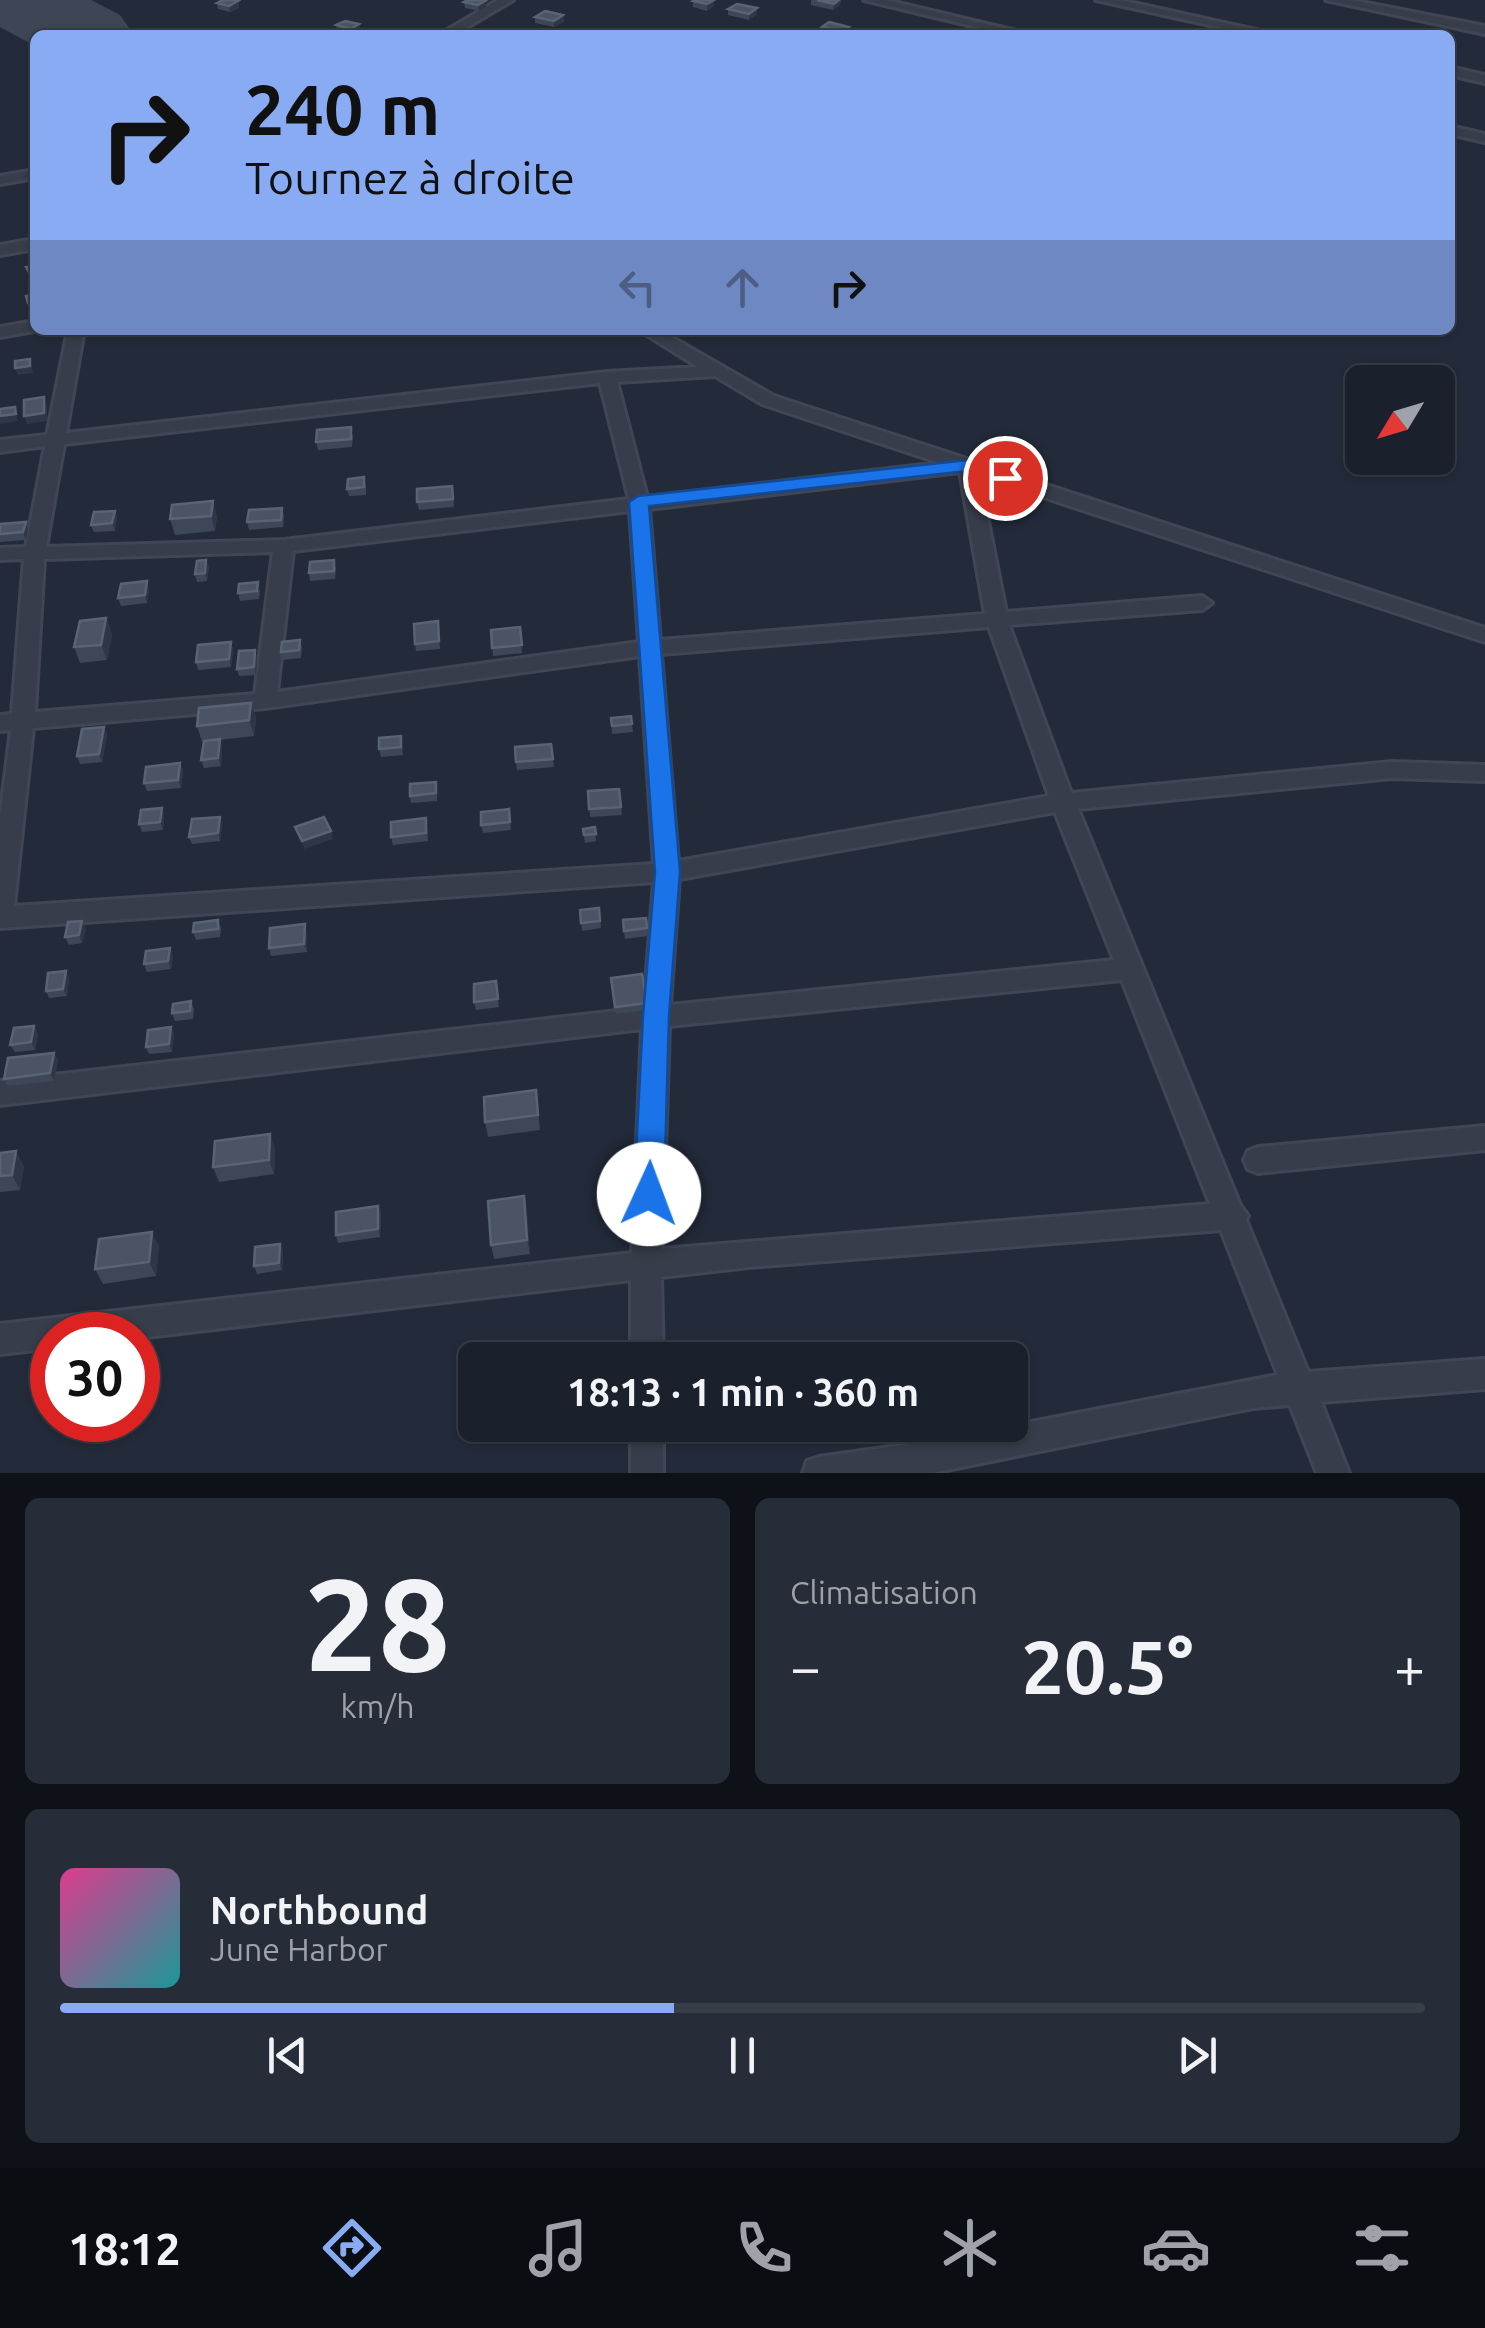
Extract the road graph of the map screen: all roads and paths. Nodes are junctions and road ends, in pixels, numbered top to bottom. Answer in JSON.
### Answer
{"nodes":[{"id":1,"x":507,"y":0,"type":"edge"},
{"id":2,"x":870,"y":0,"type":"edge"},
{"id":3,"x":1102,"y":0,"type":"edge"},
{"id":4,"x":1169,"y":0,"type":"edge"},
{"id":5,"x":1332,"y":0,"type":"edge"},
{"id":6,"x":1156,"y":11,"type":"junction"},
{"id":7,"x":454,"y":30,"type":"edge"},
{"id":8,"x":1005,"y":30,"type":"edge"},
{"id":9,"x":1249,"y":30,"type":"edge"},
{"id":10,"x":1485,"y":30,"type":"edge"},
{"id":11,"x":1455,"y":73,"type":"edge"},
{"id":12,"x":1485,"y":79,"type":"edge"},
{"id":13,"x":1455,"y":131,"type":"edge"},
{"id":14,"x":1485,"y":138,"type":"edge"},
{"id":15,"x":30,"y":175,"type":"edge"},
{"id":16,"x":0,"y":180,"type":"edge"},
{"id":17,"x":30,"y":245,"type":"edge"},
{"id":18,"x":0,"y":250,"type":"edge"},
{"id":19,"x":30,"y":327,"type":"edge"},
{"id":20,"x":0,"y":332,"type":"edge"},
{"id":21,"x":75,"y":335,"type":"edge"},
{"id":22,"x":656,"y":335,"type":"edge"},
{"id":23,"x":720,"y":370,"type":"junction"},
{"id":24,"x":606,"y":378,"type":"junction"},
{"id":25,"x":54,"y":440,"type":"junction"},
{"id":26,"x":0,"y":446,"type":"edge"},
{"id":27,"x":968,"y":466,"type":"junction"},
{"id":28,"x":638,"y":502,"type":"junction"},
{"id":29,"x":284,"y":546,"type":"junction"},
{"id":30,"x":35,"y":550,"type":"junction"},
{"id":31,"x":0,"y":554,"type":"edge"},
{"id":32,"x":1202,"y":603,"type":"dead end"},
{"id":33,"x":996,"y":621,"type":"junction"},
{"id":34,"x":1485,"y":635,"type":"edge"},
{"id":35,"x":648,"y":648,"type":"junction"},
{"id":36,"x":265,"y":701,"type":"junction"},
{"id":37,"x":12,"y":722,"type":"edge"},
{"id":38,"x":1485,"y":772,"type":"edge"},
{"id":39,"x":1063,"y":802,"type":"junction"},
{"id":40,"x":667,"y":872,"type":"junction"},
{"id":41,"x":0,"y":917,"type":"edge"},
{"id":42,"x":1130,"y":969,"type":"junction"},
{"id":43,"x":656,"y":1016,"type":"junction"},
{"id":44,"x":0,"y":1092,"type":"edge"},
{"id":45,"x":1485,"y":1138,"type":"edge"},
{"id":46,"x":1258,"y":1160,"type":"dead end"},
{"id":47,"x":1232,"y":1216,"type":"junction"},
{"id":48,"x":646,"y":1265,"type":"junction"},
{"id":49,"x":0,"y":1339,"type":"edge"},
{"id":50,"x":646,"y":1342,"type":"edge"},
{"id":51,"x":1485,"y":1374,"type":"edge"},
{"id":52,"x":1300,"y":1392,"type":"junction"},
{"id":53,"x":647,"y":1442,"type":"edge"},
{"id":54,"x":647,"y":1473,"type":"edge"},
{"id":55,"x":819,"y":1473,"type":"edge"},
{"id":56,"x":1333,"y":1473,"type":"edge"}],
"edges":[{"from":1,"to":7,"type":"street"},
{"from":2,"to":8,"type":"street"},
{"from":3,"to":6,"type":"street"},
{"from":4,"to":6,"type":"street"},
{"from":5,"to":10,"type":"street"},
{"from":6,"to":9,"type":"street"},
{"from":11,"to":12,"type":"street"},
{"from":13,"to":14,"type":"street"},
{"from":15,"to":16,"type":"street"},
{"from":17,"to":18,"type":"street"},
{"from":19,"to":20,"type":"street"},
{"from":21,"to":25,"type":"street"},
{"from":22,"to":23,"type":"street"},
{"from":23,"to":24,"type":"street"},
{"from":23,"to":27,"type":"street"},
{"from":24,"to":25,"type":"street"},
{"from":24,"to":28,"type":"street"},
{"from":25,"to":26,"type":"street"},
{"from":25,"to":30,"type":"street"},
{"from":27,"to":28,"type":"street"},
{"from":27,"to":33,"type":"street"},
{"from":27,"to":34,"type":"street"},
{"from":28,"to":29,"type":"street"},
{"from":28,"to":35,"type":"street"},
{"from":29,"to":30,"type":"street"},
{"from":29,"to":36,"type":"street"},
{"from":30,"to":31,"type":"street"},
{"from":30,"to":37,"type":"street"},
{"from":32,"to":33,"type":"street"},
{"from":33,"to":35,"type":"street"},
{"from":33,"to":39,"type":"street"},
{"from":35,"to":36,"type":"street"},
{"from":35,"to":40,"type":"street"},
{"from":36,"to":37,"type":"street"},
{"from":37,"to":41,"type":"street"},
{"from":38,"to":39,"type":"street"},
{"from":39,"to":40,"type":"street"},
{"from":39,"to":42,"type":"street"},
{"from":40,"to":41,"type":"street"},
{"from":40,"to":43,"type":"street"},
{"from":42,"to":43,"type":"street"},
{"from":42,"to":47,"type":"street"},
{"from":43,"to":44,"type":"street"},
{"from":43,"to":48,"type":"street"},
{"from":45,"to":46,"type":"street"},
{"from":47,"to":48,"type":"street"},
{"from":47,"to":52,"type":"street"},
{"from":48,"to":49,"type":"street"},
{"from":48,"to":50,"type":"street"},
{"from":51,"to":52,"type":"street"},
{"from":52,"to":55,"type":"street"},
{"from":52,"to":56,"type":"street"},
{"from":53,"to":54,"type":"street"}]}
